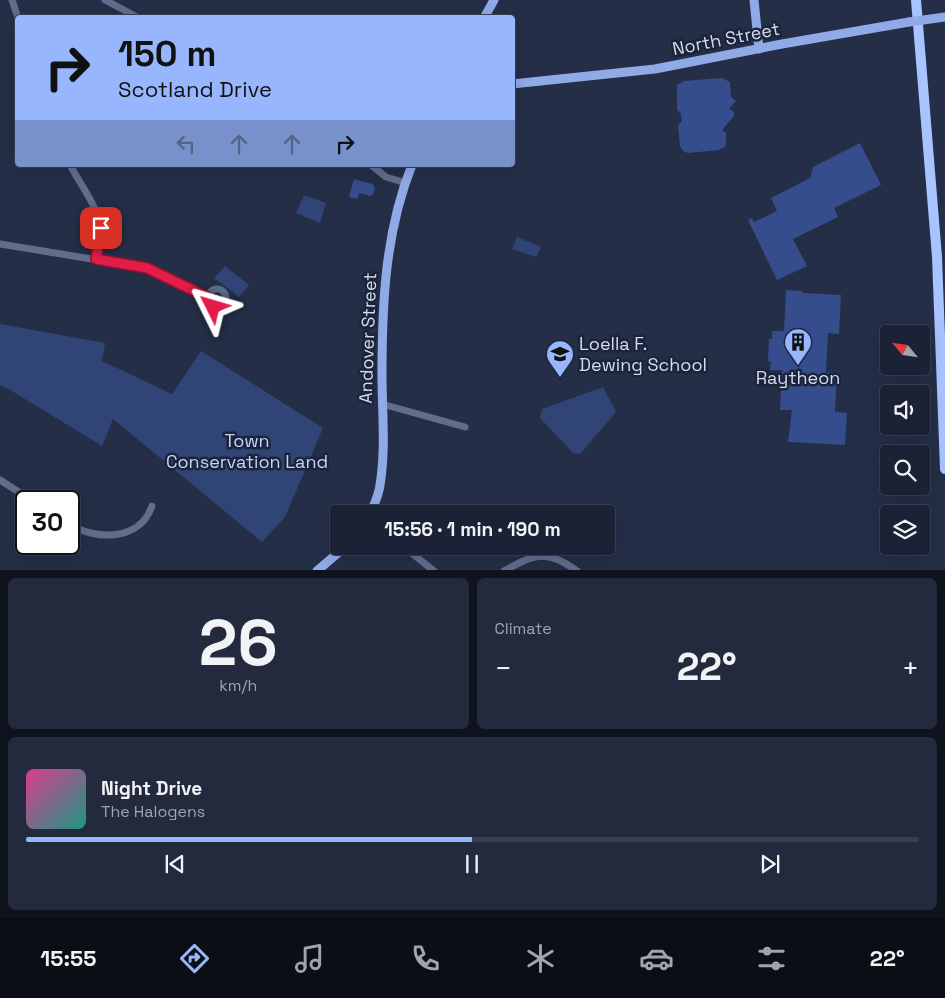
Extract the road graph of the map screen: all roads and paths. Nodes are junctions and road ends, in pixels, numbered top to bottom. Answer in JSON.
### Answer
{"nodes":[{"id":1,"x":12,"y":0,"type":"edge"},
{"id":2,"x":105,"y":0,"type":"edge"},
{"id":3,"x":754,"y":0,"type":"edge"},
{"id":4,"x":916,"y":0,"type":"edge"},
{"id":5,"x":491,"y":1,"type":"edge"},
{"id":6,"x":17,"y":15,"type":"edge"},
{"id":7,"x":133,"y":15,"type":"edge"},
{"id":8,"x":485,"y":15,"type":"edge"},
{"id":9,"x":945,"y":17,"type":"edge"},
{"id":10,"x":759,"y":49,"type":"junction"},
{"id":11,"x":515,"y":84,"type":"edge"},
{"id":12,"x":71,"y":167,"type":"edge"},
{"id":13,"x":374,"y":167,"type":"edge"},
{"id":14,"x":411,"y":167,"type":"edge"},
{"id":15,"x":406,"y":183,"type":"junction"},
{"id":16,"x":0,"y":244,"type":"edge"},
{"id":17,"x":96,"y":259,"type":"junction"},
{"id":18,"x":207,"y":297,"type":"dead end"},
{"id":19,"x":382,"y":404,"type":"junction"},
{"id":20,"x":465,"y":427,"type":"dead end"},
{"id":21,"x":945,"y":469,"type":"edge"},
{"id":22,"x":0,"y":480,"type":"edge"},
{"id":23,"x":16,"y":490,"type":"edge"},
{"id":24,"x":373,"y":505,"type":"edge"},
{"id":25,"x":152,"y":506,"type":"dead end"},
{"id":26,"x":80,"y":529,"type":"edge"},
{"id":27,"x":335,"y":555,"type":"edge"},
{"id":28,"x":415,"y":555,"type":"edge"},
{"id":29,"x":317,"y":570,"type":"edge"},
{"id":30,"x":434,"y":570,"type":"edge"},
{"id":31,"x":504,"y":570,"type":"edge"},
{"id":32,"x":577,"y":570,"type":"edge"}],
"edges":[{"from":1,"to":6,"type":"street"},
{"from":2,"to":7,"type":"street"},
{"from":3,"to":10,"type":"main road"},
{"from":4,"to":21,"type":"highway"},
{"from":5,"to":8,"type":"main road"},
{"from":9,"to":10,"type":"main road","name":"North Street","bridge":true},
{"from":10,"to":11,"type":"main road","name":"North Street"},
{"from":12,"to":17,"type":"street"},
{"from":13,"to":15,"type":"street"},
{"from":14,"to":15,"type":"main road","name":"Andover Street"},
{"from":15,"to":19,"type":"main road","name":"Andover Street"},
{"from":16,"to":17,"type":"street"},
{"from":17,"to":18,"type":"street"},
{"from":19,"to":20,"type":"street"},
{"from":19,"to":24,"type":"main road","name":"Andover Street"},
{"from":22,"to":23,"type":"street"},
{"from":25,"to":26,"type":"street"},
{"from":27,"to":29,"type":"main road"},
{"from":28,"to":30,"type":"street"},
{"from":31,"to":32,"type":"street"}]}
